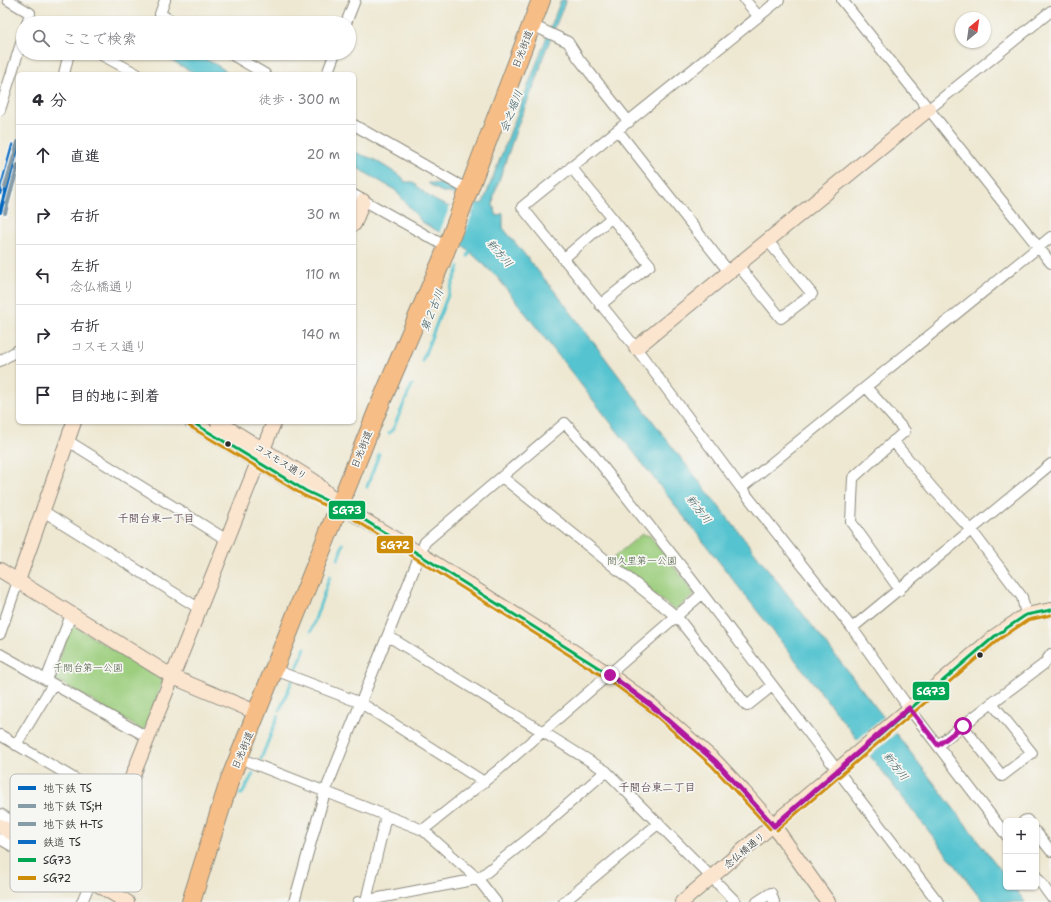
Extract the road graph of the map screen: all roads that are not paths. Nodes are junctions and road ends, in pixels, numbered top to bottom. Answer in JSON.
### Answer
{"nodes":[{"id":1,"x":8,"y":0,"type":"edge"},
{"id":2,"x":165,"y":0,"type":"edge"},
{"id":3,"x":355,"y":0,"type":"edge"},
{"id":4,"x":541,"y":0,"type":"edge"},
{"id":5,"x":745,"y":0,"type":"edge"},
{"id":6,"x":779,"y":0,"type":"edge"},
{"id":7,"x":842,"y":0,"type":"edge"},
{"id":8,"x":1051,"y":11,"type":"edge"},
{"id":9,"x":29,"y":16,"type":"edge"},
{"id":10,"x":164,"y":16,"type":"edge"},
{"id":11,"x":349,"y":16,"type":"edge"},
{"id":12,"x":758,"y":16,"type":"junction"},
{"id":13,"x":539,"y":28,"type":"junction"},
{"id":14,"x":16,"y":54,"type":"edge"},
{"id":15,"x":67,"y":60,"type":"edge"},
{"id":16,"x":111,"y":60,"type":"edge"},
{"id":17,"x":241,"y":60,"type":"edge"},
{"id":18,"x":332,"y":60,"type":"edge"},
{"id":19,"x":64,"y":72,"type":"edge"},
{"id":20,"x":133,"y":72,"type":"edge"},
{"id":21,"x":262,"y":72,"type":"edge"},
{"id":22,"x":328,"y":72,"type":"edge"},
{"id":23,"x":4,"y":84,"type":"edge"},
{"id":24,"x":929,"y":109,"type":"junction"},
{"id":25,"x":0,"y":110,"type":"edge"},
{"id":26,"x":629,"y":122,"type":"junction"},
{"id":27,"x":356,"y":126,"type":"edge"},
{"id":28,"x":618,"y":131,"type":"junction"},
{"id":29,"x":571,"y":167,"type":"junction"},
{"id":30,"x":467,"y":192,"type":"junction"},
{"id":31,"x":359,"y":198,"type":"edge"},
{"id":32,"x":356,"y":214,"type":"edge"},
{"id":33,"x":611,"y":218,"type":"junction"},
{"id":34,"x":1051,"y":236,"type":"edge"},
{"id":35,"x":767,"y":240,"type":"junction"},
{"id":36,"x":448,"y":245,"type":"junction"},
{"id":37,"x":1038,"y":247,"type":"junction"},
{"id":38,"x":563,"y":259,"type":"junction"},
{"id":39,"x":1051,"y":263,"type":"edge"},
{"id":40,"x":733,"y":268,"type":"junction"},
{"id":41,"x":600,"y":305,"type":"junction"},
{"id":42,"x":636,"y":348,"type":"junction"},
{"id":43,"x":16,"y":351,"type":"edge"},
{"id":44,"x":0,"y":361,"type":"edge"},
{"id":45,"x":866,"y":387,"type":"junction"},
{"id":46,"x":73,"y":424,"type":"edge"},
{"id":47,"x":196,"y":424,"type":"edge"},
{"id":48,"x":220,"y":424,"type":"edge"},
{"id":49,"x":273,"y":424,"type":"edge"},
{"id":50,"x":68,"y":441,"type":"junction"},
{"id":51,"x":893,"y":441,"type":"junction"},
{"id":52,"x":260,"y":456,"type":"junction"},
{"id":53,"x":1051,"y":464,"type":"edge"},
{"id":54,"x":502,"y":477,"type":"junction"},
{"id":55,"x":741,"y":488,"type":"junction"},
{"id":56,"x":339,"y":505,"type":"junction"},
{"id":57,"x":43,"y":511,"type":"junction"},
{"id":58,"x":972,"y":531,"type":"junction"},
{"id":59,"x":227,"y":540,"type":"junction"},
{"id":60,"x":420,"y":554,"type":"junction"},
{"id":61,"x":0,"y":570,"type":"edge"},
{"id":62,"x":18,"y":581,"type":"junction"},
{"id":63,"x":900,"y":590,"type":"junction"},
{"id":64,"x":702,"y":594,"type":"junction"},
{"id":65,"x":200,"y":609,"type":"junction"},
{"id":66,"x":1051,"y":610,"type":"edge"},
{"id":67,"x":71,"y":615,"type":"junction"},
{"id":68,"x":1026,"y":615,"type":"junction"},
{"id":69,"x":677,"y":617,"type":"junction"},
{"id":70,"x":852,"y":628,"type":"junction"},
{"id":71,"x":0,"y":634,"type":"edge"},
{"id":72,"x":388,"y":636,"type":"junction"},
{"id":73,"x":0,"y":654,"type":"edge"},
{"id":74,"x":1051,"y":654,"type":"edge"},
{"id":75,"x":275,"y":670,"type":"junction"},
{"id":76,"x":610,"y":675,"type":"junction"},
{"id":77,"x":173,"y":677,"type":"junction"},
{"id":78,"x":50,"y":682,"type":"junction"},
{"id":79,"x":772,"y":686,"type":"junction"},
{"id":80,"x":361,"y":703,"type":"junction"},
{"id":81,"x":992,"y":703,"type":"junction"},
{"id":82,"x":906,"y":711,"type":"junction"},
{"id":83,"x":258,"y":713,"type":"junction"},
{"id":84,"x":963,"y":726,"type":"junction"},
{"id":85,"x":543,"y":732,"type":"junction"},
{"id":86,"x":0,"y":735,"type":"edge"},
{"id":87,"x":149,"y":738,"type":"junction"},
{"id":88,"x":16,"y":745,"type":"junction"},
{"id":89,"x":938,"y":745,"type":"junction"},
{"id":90,"x":239,"y":758,"type":"junction"},
{"id":91,"x":837,"y":770,"type":"junction"},
{"id":92,"x":606,"y":771,"type":"junction"},
{"id":93,"x":66,"y":774,"type":"edge"},
{"id":94,"x":134,"y":774,"type":"edge"},
{"id":95,"x":484,"y":782,"type":"junction"},
{"id":96,"x":324,"y":792,"type":"junction"},
{"id":97,"x":0,"y":814,"type":"edge"},
{"id":98,"x":386,"y":816,"type":"junction"},
{"id":99,"x":10,"y":820,"type":"edge"},
{"id":100,"x":659,"y":823,"type":"junction"},
{"id":101,"x":0,"y":826,"type":"edge"},
{"id":102,"x":774,"y":826,"type":"junction"},
{"id":103,"x":423,"y":830,"type":"junction"},
{"id":104,"x":1003,"y":830,"type":"edge"},
{"id":105,"x":10,"y":832,"type":"edge"},
{"id":106,"x":1039,"y":836,"type":"edge"},
{"id":107,"x":0,"y":839,"type":"edge"},
{"id":108,"x":10,"y":845,"type":"edge"},
{"id":109,"x":1051,"y":852,"type":"edge"},
{"id":110,"x":711,"y":877,"type":"junction"},
{"id":111,"x":478,"y":879,"type":"junction"},
{"id":112,"x":1039,"y":879,"type":"edge"},
{"id":113,"x":1049,"y":890,"type":"edge"},
{"id":114,"x":86,"y":892,"type":"edge"},
{"id":115,"x":111,"y":892,"type":"edge"},
{"id":116,"x":362,"y":901,"type":"edge"},
{"id":117,"x":82,"y":902,"type":"edge"},
{"id":118,"x":127,"y":902,"type":"edge"},
{"id":119,"x":191,"y":902,"type":"edge"},
{"id":120,"x":294,"y":902,"type":"edge"},
{"id":121,"x":496,"y":902,"type":"edge"},
{"id":122,"x":564,"y":902,"type":"edge"},
{"id":123,"x":682,"y":902,"type":"edge"},
{"id":124,"x":736,"y":902,"type":"edge"},
{"id":125,"x":757,"y":902,"type":"edge"},
{"id":126,"x":774,"y":902,"type":"edge"},
{"id":127,"x":828,"y":902,"type":"edge"},
{"id":128,"x":938,"y":902,"type":"edge"}],
"edges":[{"from":1,"to":9,"type":"street"},
{"from":2,"to":10,"type":"street"},
{"from":3,"to":11,"type":"street"},
{"from":4,"to":13,"type":"highway","name":"日光街道"},
{"from":5,"to":12,"type":"street"},
{"from":6,"to":12,"type":"street"},
{"from":7,"to":24,"type":"street"},
{"from":8,"to":24,"type":"street"},
{"from":12,"to":26,"type":"street"},
{"from":13,"to":26,"type":"street"},
{"from":13,"to":30,"type":"highway","name":"日光街道"},
{"from":14,"to":23,"type":"street"},
{"from":15,"to":19,"type":"street"},
{"from":16,"to":20,"type":"street"},
{"from":17,"to":21,"type":"street"},
{"from":18,"to":22,"type":"street"},
{"from":23,"to":25,"type":"street"},
{"from":24,"to":35,"type":"street"},
{"from":24,"to":37,"type":"street"},
{"from":26,"to":28,"type":"street"},
{"from":27,"to":30,"type":"street"},
{"from":28,"to":29,"type":"street"},
{"from":28,"to":40,"type":"street"},
{"from":29,"to":33,"type":"street"},
{"from":29,"to":38,"type":"street"},
{"from":30,"to":36,"type":"highway","name":"日光街道"},
{"from":31,"to":32,"type":"street"},
{"from":31,"to":36,"type":"street"},
{"from":33,"to":38,"type":"street"},
{"from":33,"to":41,"type":"street"},
{"from":34,"to":37,"type":"street"},
{"from":35,"to":40,"type":"street"},
{"from":35,"to":40,"type":"street"},
{"from":36,"to":56,"type":"highway","name":"日光街道"},
{"from":37,"to":39,"type":"street"},
{"from":37,"to":45,"type":"street"},
{"from":38,"to":41,"type":"street"},
{"from":40,"to":42,"type":"street"},
{"from":41,"to":42,"type":"street"},
{"from":42,"to":55,"type":"street"},
{"from":43,"to":44,"type":"street"},
{"from":45,"to":51,"type":"street"},
{"from":45,"to":55,"type":"street"},
{"from":46,"to":50,"type":"street"},
{"from":47,"to":52,"type":"street","name":"コスモス通り"},
{"from":48,"to":52,"type":"street","name":"コスモス通り"},
{"from":49,"to":52,"type":"street"},
{"from":50,"to":57,"type":"street"},
{"from":50,"to":59,"type":"street"},
{"from":51,"to":58,"type":"street"},
{"from":51,"to":63,"type":"street"},
{"from":52,"to":56,"type":"street","name":"コスモス通り"},
{"from":52,"to":59,"type":"street"},
{"from":53,"to":58,"type":"street"},
{"from":54,"to":60,"type":"street"},
{"from":54,"to":64,"type":"street"},
{"from":54,"to":69,"type":"street"},
{"from":55,"to":70,"type":"street"},
{"from":56,"to":60,"type":"street","name":"コスモス通り"},
{"from":56,"to":75,"type":"highway","name":"日光街道"},
{"from":57,"to":62,"type":"street"},
{"from":57,"to":65,"type":"street"},
{"from":58,"to":63,"type":"street"},
{"from":58,"to":68,"type":"street"},
{"from":59,"to":65,"type":"street"},
{"from":60,"to":72,"type":"street"},
{"from":60,"to":76,"type":"street","name":"コスモス通り"},
{"from":61,"to":62,"type":"street"},
{"from":62,"to":67,"type":"street"},
{"from":62,"to":71,"type":"street"},
{"from":63,"to":70,"type":"street"},
{"from":64,"to":69,"type":"street"},
{"from":64,"to":79,"type":"street"},
{"from":65,"to":77,"type":"street"},
{"from":66,"to":68,"type":"street","name":"念仏橋通り"},
{"from":67,"to":77,"type":"street"},
{"from":67,"to":78,"type":"street"},
{"from":68,"to":82,"type":"street","name":"念仏橋通り"},
{"from":69,"to":76,"type":"street"},
{"from":69,"to":79,"type":"street"},
{"from":70,"to":82,"type":"street"},
{"from":72,"to":80,"type":"street"},
{"from":72,"to":85,"type":"street"},
{"from":73,"to":78,"type":"street"},
{"from":74,"to":81,"type":"street"},
{"from":75,"to":80,"type":"street"},
{"from":75,"to":83,"type":"highway","name":"日光街道"},
{"from":76,"to":85,"type":"street"},
{"from":76,"to":102,"type":"street","name":"コスモス通り"},
{"from":77,"to":83,"type":"street"},
{"from":77,"to":87,"type":"street"},
{"from":78,"to":87,"type":"street"},
{"from":78,"to":88,"type":"street"},
{"from":79,"to":91,"type":"street"},
{"from":80,"to":95,"type":"street"},
{"from":80,"to":96,"type":"street"},
{"from":81,"to":84,"type":"street"},
{"from":81,"to":84,"type":"street"},
{"from":82,"to":89,"type":"street"},
{"from":82,"to":91,"type":"street","name":"念仏橋通り"},
{"from":83,"to":90,"type":"highway","name":"日光街道"},
{"from":84,"to":89,"type":"street"},
{"from":85,"to":92,"type":"street"},
{"from":85,"to":95,"type":"street"},
{"from":86,"to":88,"type":"street"},
{"from":87,"to":94,"type":"street"},
{"from":88,"to":93,"type":"street"},
{"from":89,"to":104,"type":"street"},
{"from":90,"to":96,"type":"street"},
{"from":90,"to":119,"type":"highway","name":"日光街道"},
{"from":91,"to":102,"type":"street","name":"念仏橋通り"},
{"from":91,"to":128,"type":"street"},
{"from":92,"to":100,"type":"street"},
{"from":92,"to":111,"type":"street"},
{"from":95,"to":103,"type":"street"},
{"from":96,"to":98,"type":"street"},
{"from":96,"to":120,"type":"street"},
{"from":97,"to":99,"type":"street"},
{"from":98,"to":103,"type":"street"},
{"from":98,"to":116,"type":"street"},
{"from":100,"to":110,"type":"street"},
{"from":100,"to":122,"type":"street"},
{"from":101,"to":105,"type":"street"},
{"from":102,"to":110,"type":"street","name":"念仏橋通り"},
{"from":102,"to":127,"type":"street","name":"コスモス通り"},
{"from":103,"to":111,"type":"street"},
{"from":106,"to":109,"type":"street"},
{"from":107,"to":108,"type":"street"},
{"from":110,"to":123,"type":"street","name":"念仏橋通り"},
{"from":110,"to":124,"type":"street"},
{"from":111,"to":116,"type":"street"},
{"from":111,"to":121,"type":"street"},
{"from":112,"to":113,"type":"street"},
{"from":114,"to":117,"type":"street"},
{"from":115,"to":118,"type":"street"},
{"from":125,"to":126,"type":"street"}]}
